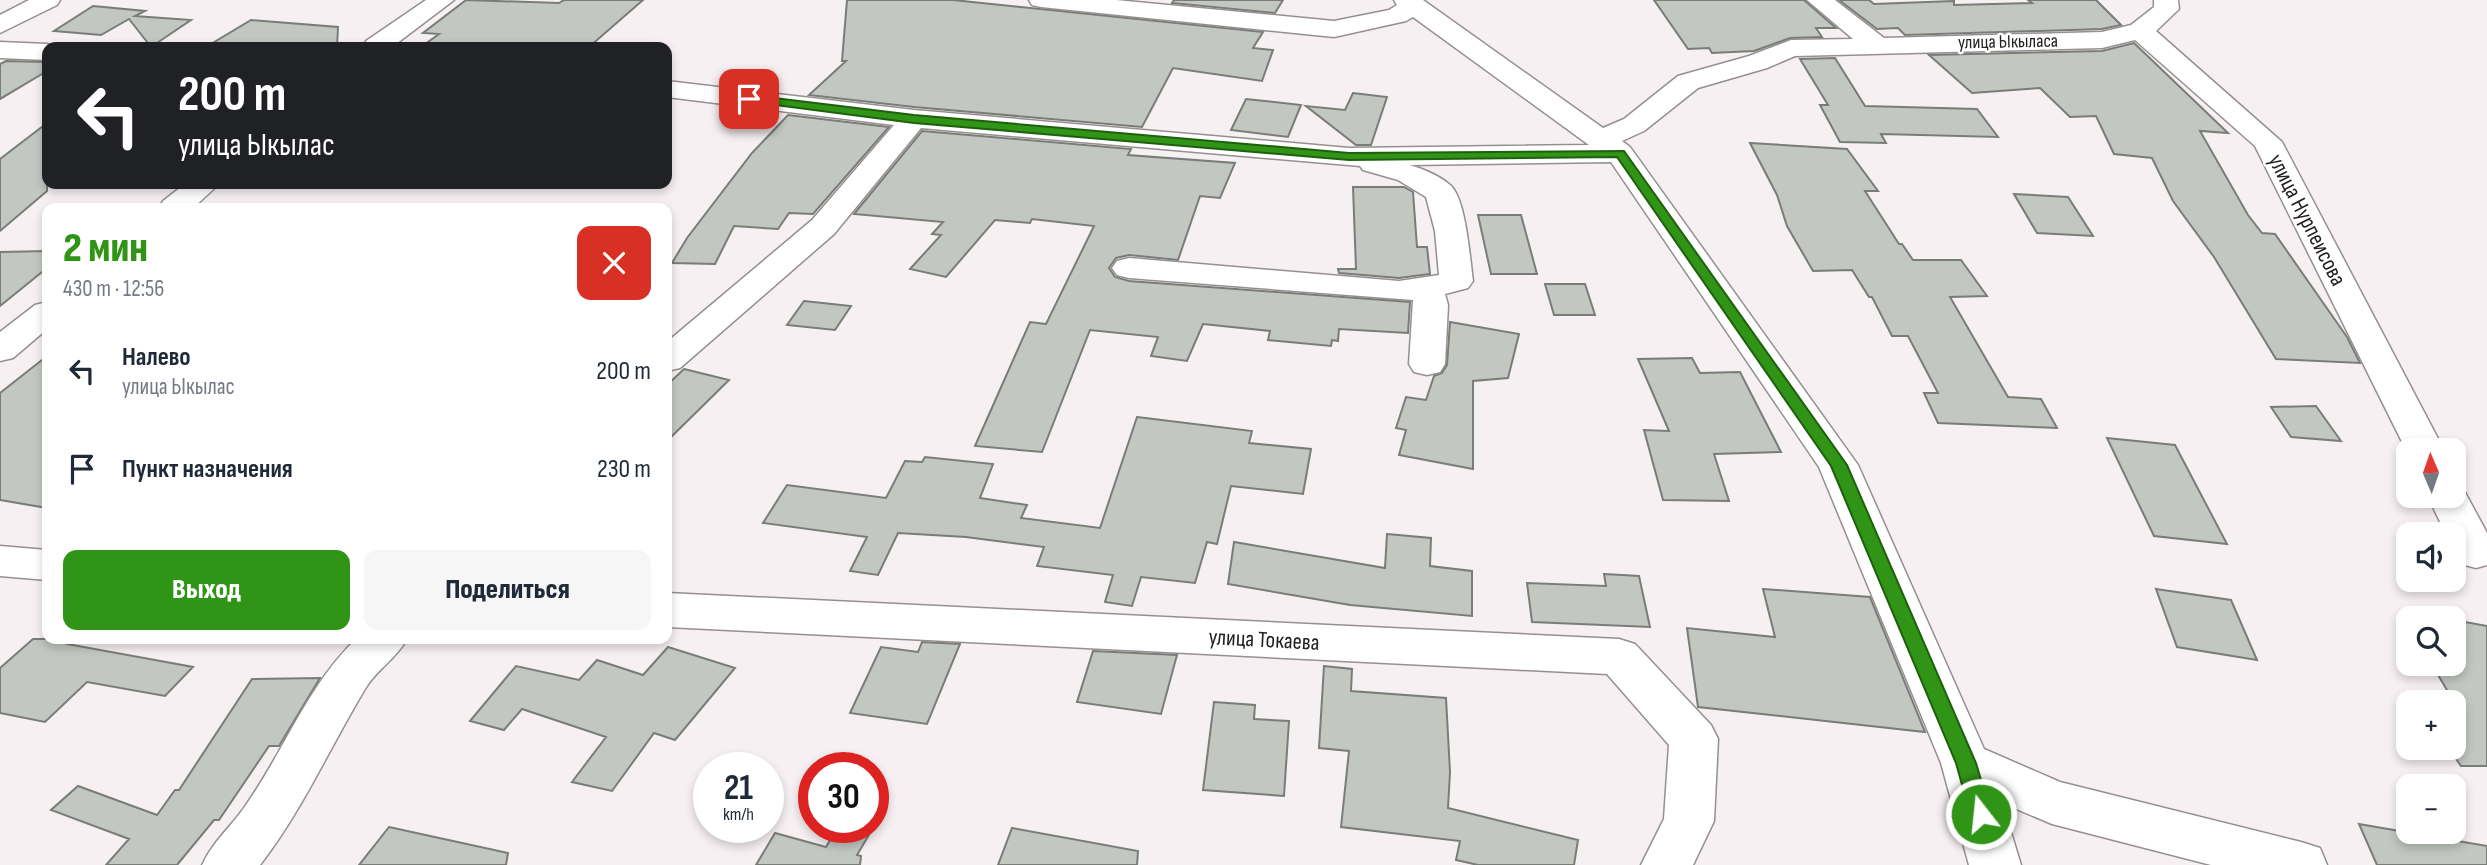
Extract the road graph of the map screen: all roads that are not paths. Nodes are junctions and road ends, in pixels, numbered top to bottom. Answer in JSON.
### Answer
{"nodes":[{"id":1,"x":48,"y":0,"type":"edge"},
{"id":2,"x":442,"y":0,"type":"edge"},
{"id":3,"x":1041,"y":0,"type":"edge"},
{"id":4,"x":1819,"y":0,"type":"edge"},
{"id":5,"x":2166,"y":0,"type":"edge"},
{"id":6,"x":1410,"y":2,"type":"edge"},
{"id":7,"x":0,"y":25,"type":"edge"},
{"id":8,"x":2140,"y":31,"type":"junction"},
{"id":9,"x":382,"y":42,"type":"edge"},
{"id":10,"x":1876,"y":44,"type":"junction"},
{"id":11,"x":0,"y":50,"type":"edge"},
{"id":12,"x":42,"y":52,"type":"edge"},
{"id":13,"x":672,"y":90,"type":"edge"},
{"id":14,"x":914,"y":119,"type":"junction"},
{"id":15,"x":1610,"y":146,"type":"junction"},
{"id":16,"x":1349,"y":157,"type":"junction"},
{"id":17,"x":198,"y":189,"type":"edge"},
{"id":18,"x":180,"y":203,"type":"edge"},
{"id":19,"x":1129,"y":268,"type":"dead end"},
{"id":20,"x":1427,"y":289,"type":"junction"},
{"id":21,"x":42,"y":316,"type":"edge"},
{"id":22,"x":0,"y":350,"type":"edge"},
{"id":23,"x":672,"y":355,"type":"edge"},
{"id":24,"x":1427,"y":363,"type":"dead end"},
{"id":25,"x":2419,"y":438,"type":"edge"},
{"id":26,"x":2454,"y":508,"type":"edge"},
{"id":27,"x":2476,"y":552,"type":"dead end"},
{"id":28,"x":0,"y":561,"type":"edge"},
{"id":29,"x":42,"y":565,"type":"edge"},
{"id":30,"x":672,"y":610,"type":"edge"},
{"id":31,"x":379,"y":644,"type":"edge"},
{"id":32,"x":1966,"y":763,"type":"junction"},
{"id":33,"x":228,"y":865,"type":"edge"},
{"id":34,"x":1668,"y":865,"type":"edge"},
{"id":35,"x":1995,"y":865,"type":"edge"},
{"id":36,"x":2301,"y":865,"type":"edge"}],
"edges":[{"from":1,"to":7,"type":"street"},
{"from":2,"to":9,"type":"street"},
{"from":3,"to":6,"type":"street"},
{"from":4,"to":10,"type":"street"},
{"from":5,"to":8,"type":"street"},
{"from":6,"to":15,"type":"street"},
{"from":8,"to":10,"type":"street","name":"улица Ыкыласа"},
{"from":8,"to":25,"type":"street","name":"улица Нурпеисова"},
{"from":10,"to":15,"type":"street","name":"улица Ыкыласа"},
{"from":11,"to":12,"type":"street"},
{"from":13,"to":14,"type":"street"},
{"from":14,"to":16,"type":"street"},
{"from":14,"to":23,"type":"street"},
{"from":15,"to":16,"type":"street"},
{"from":15,"to":32,"type":"street"},
{"from":16,"to":20,"type":"street"},
{"from":17,"to":18,"type":"street"},
{"from":19,"to":20,"type":"street"},
{"from":20,"to":24,"type":"street"},
{"from":21,"to":22,"type":"street"},
{"from":26,"to":27,"type":"street"},
{"from":28,"to":29,"type":"street"},
{"from":30,"to":34,"type":"street","name":"улица Токаева"},
{"from":31,"to":33,"type":"street"},
{"from":32,"to":35,"type":"street"},
{"from":32,"to":36,"type":"street"}]}
